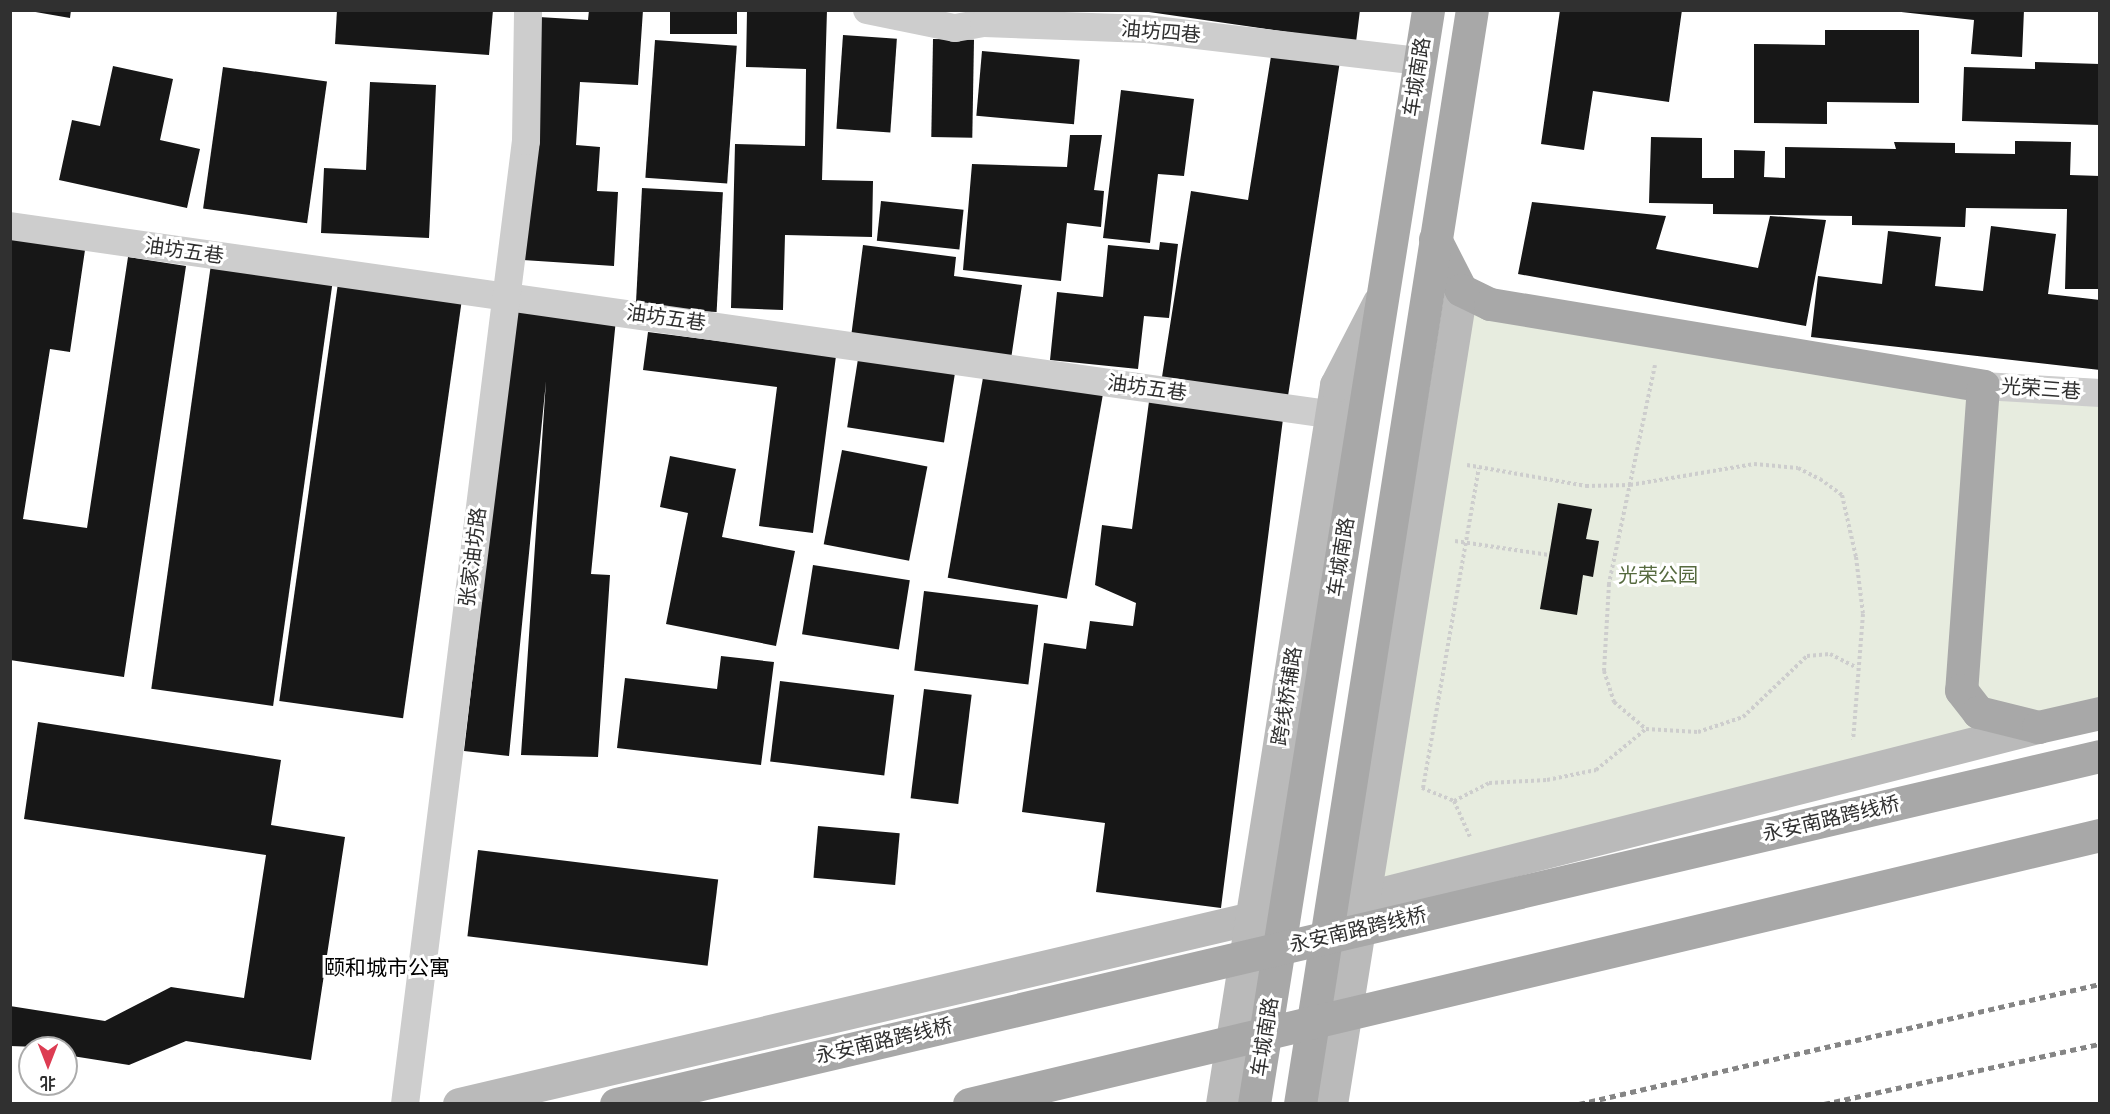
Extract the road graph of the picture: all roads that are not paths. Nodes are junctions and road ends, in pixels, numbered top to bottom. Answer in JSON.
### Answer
{"nodes":[{"id":1,"x":528,"y":10,"type":"edge"},
{"id":2,"x":867,"y":10,"type":"edge"},
{"id":3,"x":1428,"y":10,"type":"edge"},
{"id":4,"x":1472,"y":10,"type":"edge"},
{"id":5,"x":1420,"y":61,"type":"junction"},
{"id":6,"x":10,"y":226,"type":"edge"},
{"id":7,"x":1435,"y":238,"type":"junction"},
{"id":8,"x":1461,"y":290,"type":"junction"},
{"id":9,"x":506,"y":295,"type":"junction"},
{"id":10,"x":1381,"y":298,"type":"junction"},
{"id":11,"x":1983,"y":386,"type":"junction"},
{"id":12,"x":2100,"y":393,"type":"edge"},
{"id":13,"x":1320,"y":412,"type":"dead end"},
{"id":14,"x":2100,"y":713,"type":"edge"},
{"id":15,"x":2038,"y":727,"type":"junction"},
{"id":16,"x":2100,"y":756,"type":"edge"},
{"id":17,"x":2100,"y":835,"type":"edge"},
{"id":18,"x":1364,"y":898,"type":"junction"},
{"id":19,"x":1251,"y":918,"type":"junction"},
{"id":20,"x":405,"y":1104,"type":"edge"},
{"id":21,"x":459,"y":1104,"type":"edge"},
{"id":22,"x":616,"y":1104,"type":"edge"},
{"id":23,"x":969,"y":1104,"type":"edge"},
{"id":24,"x":1222,"y":1104,"type":"edge"},
{"id":25,"x":1254,"y":1104,"type":"edge"},
{"id":26,"x":1300,"y":1104,"type":"edge"},
{"id":27,"x":1331,"y":1104,"type":"edge"}],
"edges":[{"from":1,"to":9,"type":"street","name":"张家油坊路"},
{"from":2,"to":5,"type":"street","name":"油坊四巷"},
{"from":3,"to":5,"type":"main road","name":"车城南路"},
{"from":4,"to":7,"type":"main road"},
{"from":5,"to":10,"type":"main road","name":"车城南路"},
{"from":6,"to":9,"type":"street","name":"油坊五巷"},
{"from":7,"to":8,"type":"main road"},
{"from":7,"to":26,"type":"main road"},
{"from":8,"to":11,"type":"main road"},
{"from":8,"to":18,"type":"street"},
{"from":9,"to":13,"type":"street","name":"油坊五巷"},
{"from":9,"to":20,"type":"street","name":"张家油坊路"},
{"from":10,"to":19,"type":"street","name":"跨线桥辅路"},
{"from":10,"to":25,"type":"main road","name":"车城南路"},
{"from":11,"to":12,"type":"street","name":"光荣三巷"},
{"from":11,"to":15,"type":"main road"},
{"from":14,"to":15,"type":"main road"},
{"from":15,"to":18,"type":"street"},
{"from":16,"to":22,"type":"main road","name":"永安南路跨线桥","bridge":true},
{"from":17,"to":23,"type":"main road","bridge":true},
{"from":18,"to":27,"type":"street"},
{"from":19,"to":21,"type":"street"},
{"from":19,"to":24,"type":"street","name":"跨线桥辅路"}]}
